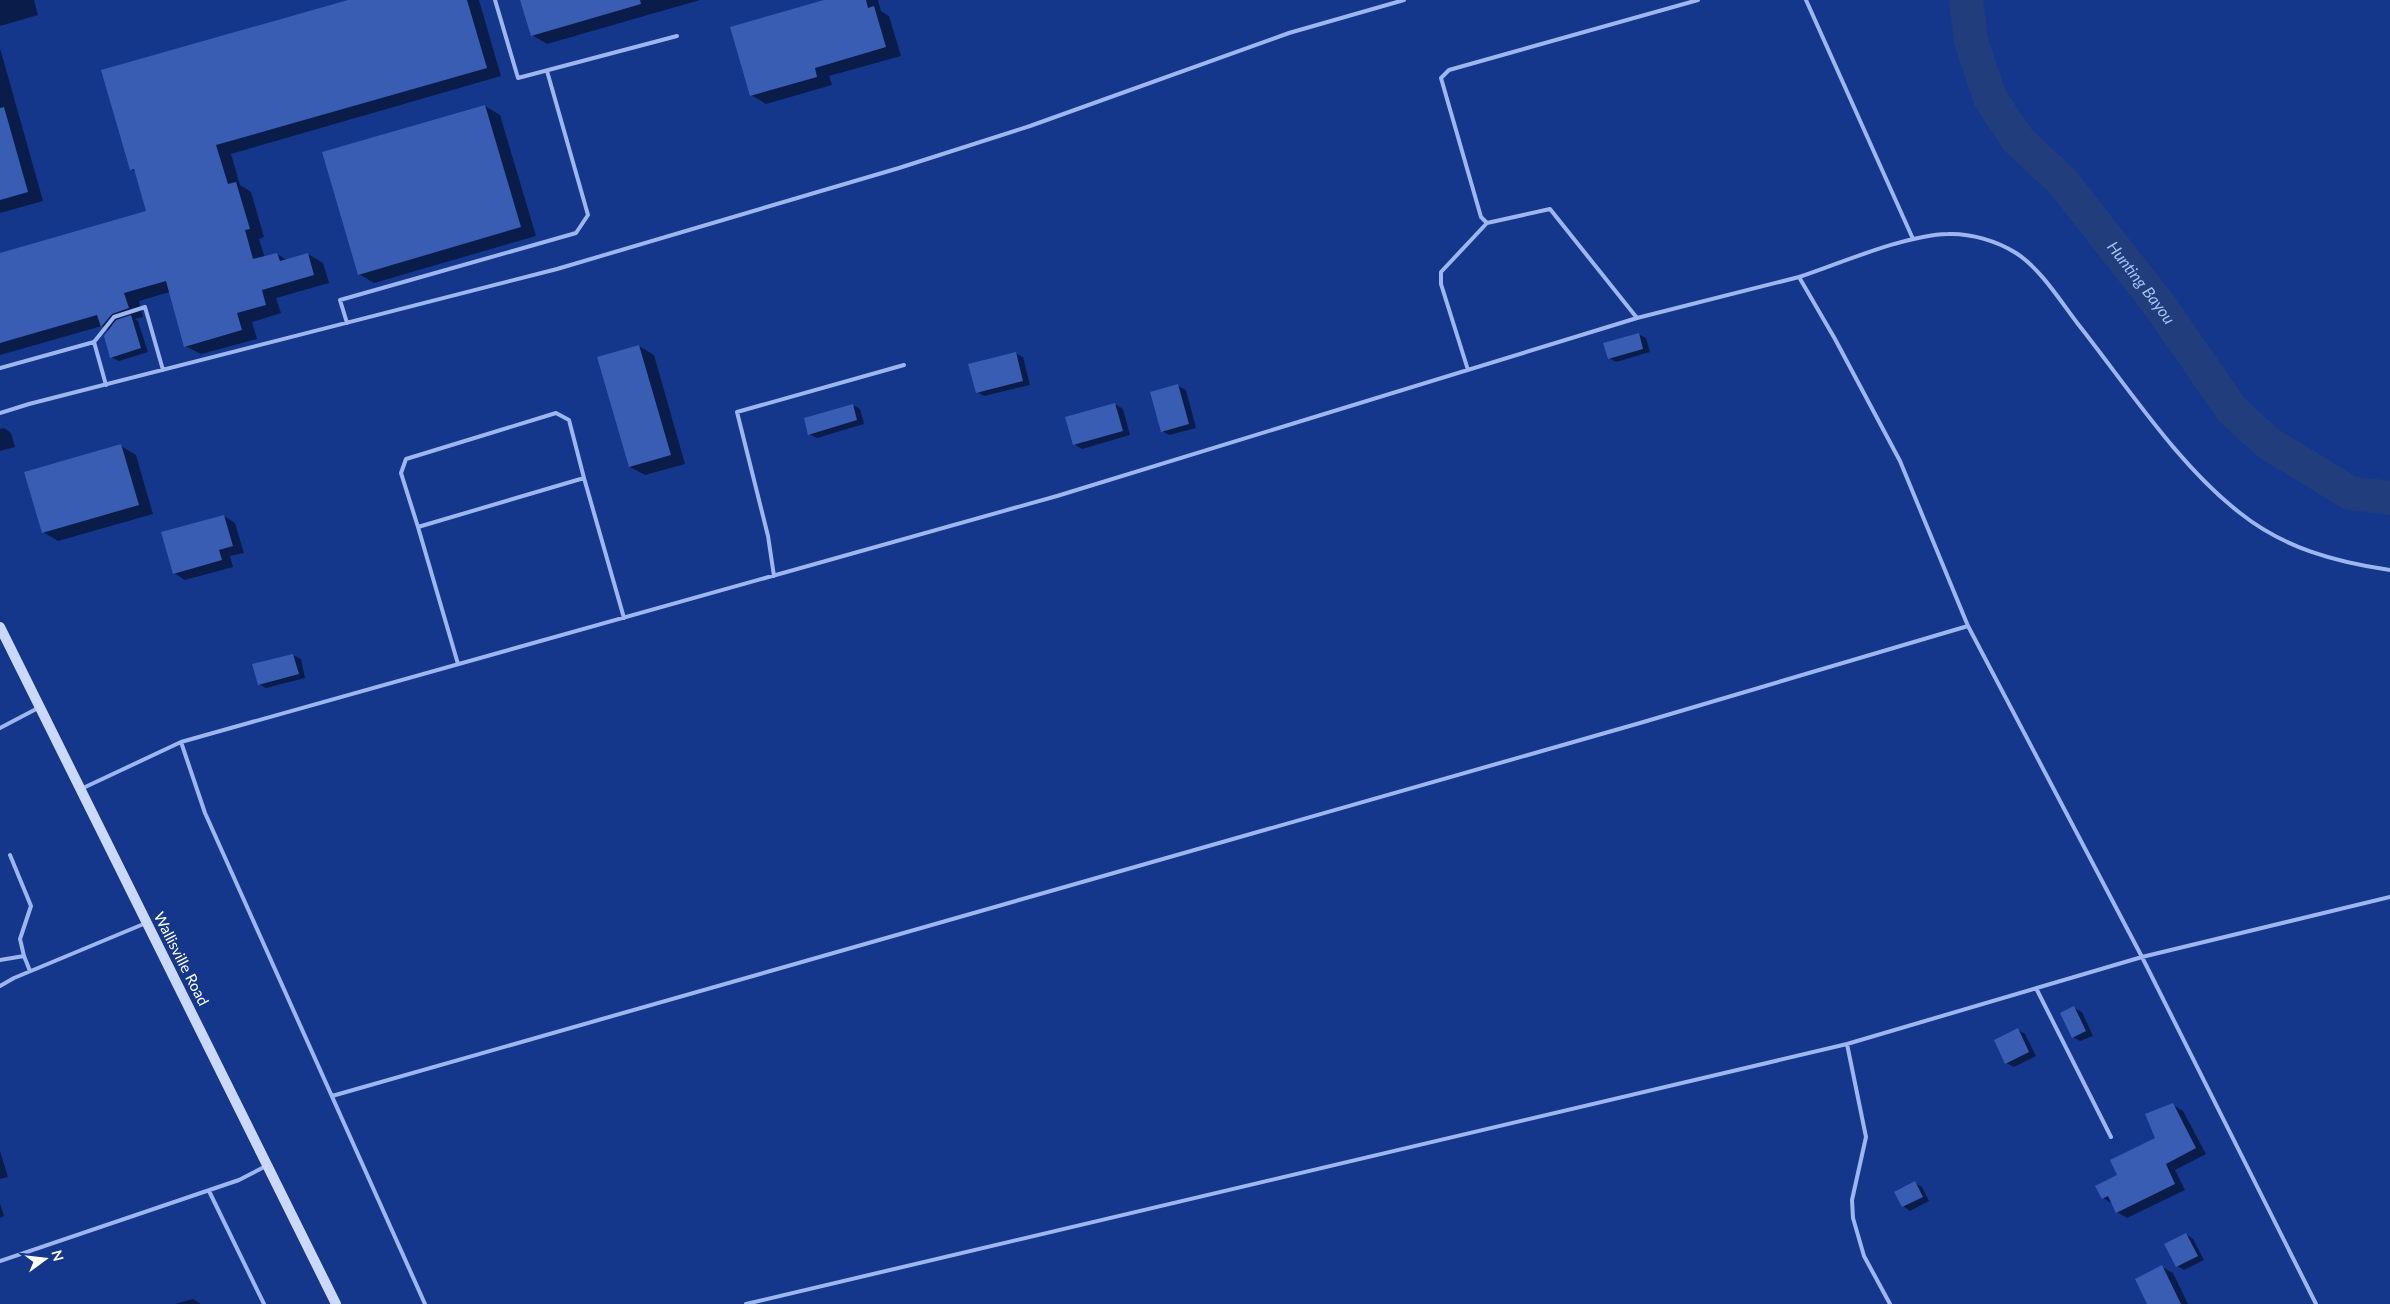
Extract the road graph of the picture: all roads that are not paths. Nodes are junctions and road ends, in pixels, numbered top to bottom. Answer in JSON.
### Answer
{"nodes":[{"id":1,"x":495,"y":0,"type":"edge"},
{"id":2,"x":1404,"y":0,"type":"edge"},
{"id":3,"x":1698,"y":0,"type":"edge"},
{"id":4,"x":1806,"y":0,"type":"edge"},
{"id":5,"x":677,"y":36,"type":"dead end"},
{"id":6,"x":547,"y":70,"type":"junction"},
{"id":7,"x":1487,"y":223,"type":"junction"},
{"id":8,"x":1912,"y":239,"type":"junction"},
{"id":9,"x":1799,"y":276,"type":"junction"},
{"id":10,"x":1637,"y":318,"type":"junction"},
{"id":11,"x":347,"y":323,"type":"junction"},
{"id":12,"x":94,"y":342,"type":"junction"},
{"id":13,"x":904,"y":365,"type":"dead end"},
{"id":14,"x":0,"y":368,"type":"edge"},
{"id":15,"x":163,"y":370,"type":"junction"},
{"id":16,"x":1468,"y":370,"type":"junction"},
{"id":17,"x":106,"y":384,"type":"junction"},
{"id":18,"x":0,"y":413,"type":"edge"},
{"id":19,"x":584,"y":478,"type":"junction"},
{"id":20,"x":418,"y":527,"type":"junction"},
{"id":21,"x":2390,"y":570,"type":"edge"},
{"id":22,"x":774,"y":576,"type":"junction"},
{"id":23,"x":624,"y":618,"type":"junction"},
{"id":24,"x":1968,"y":626,"type":"junction"},
{"id":25,"x":0,"y":627,"type":"edge"},
{"id":26,"x":458,"y":664,"type":"junction"},
{"id":27,"x":40,"y":707,"type":"junction"},
{"id":28,"x":0,"y":728,"type":"edge"},
{"id":29,"x":181,"y":742,"type":"junction"},
{"id":30,"x":80,"y":789,"type":"junction"},
{"id":31,"x":10,"y":855,"type":"dead end"},
{"id":32,"x":2390,"y":896,"type":"edge"},
{"id":33,"x":146,"y":923,"type":"junction"},
{"id":34,"x":24,"y":956,"type":"junction"},
{"id":35,"x":2142,"y":957,"type":"junction"},
{"id":36,"x":0,"y":960,"type":"edge"},
{"id":37,"x":30,"y":971,"type":"junction"},
{"id":38,"x":0,"y":986,"type":"edge"},
{"id":39,"x":2037,"y":990,"type":"junction"},
{"id":40,"x":1847,"y":1044,"type":"junction"},
{"id":41,"x":332,"y":1096,"type":"junction"},
{"id":42,"x":2111,"y":1137,"type":"dead end"},
{"id":43,"x":268,"y":1166,"type":"junction"},
{"id":44,"x":209,"y":1190,"type":"junction"},
{"id":45,"x":0,"y":1261,"type":"edge"},
{"id":46,"x":264,"y":1304,"type":"edge"},
{"id":47,"x":336,"y":1304,"type":"edge"},
{"id":48,"x":425,"y":1304,"type":"edge"},
{"id":49,"x":746,"y":1304,"type":"edge"},
{"id":50,"x":1890,"y":1304,"type":"edge"},
{"id":51,"x":2316,"y":1304,"type":"edge"}],
"edges":[{"from":1,"to":6,"type":"lane"},
{"from":2,"to":11,"type":"lane"},
{"from":3,"to":7,"type":"lane"},
{"from":4,"to":8,"type":"lane"},
{"from":5,"to":6,"type":"lane"},
{"from":6,"to":11,"type":"lane"},
{"from":7,"to":10,"type":"lane"},
{"from":7,"to":16,"type":"lane"},
{"from":8,"to":9,"type":"lane"},
{"from":8,"to":21,"type":"lane"},
{"from":9,"to":10,"type":"lane"},
{"from":9,"to":24,"type":"lane"},
{"from":10,"to":16,"type":"lane"},
{"from":11,"to":15,"type":"lane"},
{"from":12,"to":14,"type":"lane"},
{"from":12,"to":15,"type":"lane"},
{"from":12,"to":17,"type":"lane"},
{"from":13,"to":22,"type":"lane"},
{"from":15,"to":17,"type":"lane"},
{"from":16,"to":22,"type":"lane"},
{"from":17,"to":18,"type":"lane"},
{"from":19,"to":20,"type":"lane"},
{"from":19,"to":20,"type":"lane"},
{"from":19,"to":23,"type":"lane"},
{"from":20,"to":26,"type":"lane"},
{"from":22,"to":23,"type":"lane"},
{"from":23,"to":26,"type":"lane"},
{"from":24,"to":35,"type":"lane"},
{"from":24,"to":41,"type":"lane"},
{"from":25,"to":27,"type":"main road","name":"Wallisville Road"},
{"from":26,"to":29,"type":"lane"},
{"from":27,"to":28,"type":"lane"},
{"from":27,"to":30,"type":"main road","name":"Wallisville Road"},
{"from":29,"to":30,"type":"lane"},
{"from":29,"to":41,"type":"lane"},
{"from":30,"to":33,"type":"main road","name":"Wallisville Road"},
{"from":31,"to":34,"type":"lane"},
{"from":32,"to":35,"type":"lane"},
{"from":33,"to":37,"type":"lane"},
{"from":33,"to":43,"type":"main road","name":"Wallisville Road"},
{"from":34,"to":36,"type":"lane"},
{"from":34,"to":37,"type":"lane"},
{"from":35,"to":39,"type":"lane"},
{"from":35,"to":51,"type":"lane"},
{"from":37,"to":38,"type":"lane"},
{"from":39,"to":40,"type":"lane"},
{"from":39,"to":42,"type":"lane"},
{"from":40,"to":49,"type":"lane"},
{"from":40,"to":50,"type":"lane"},
{"from":41,"to":48,"type":"lane"},
{"from":43,"to":44,"type":"lane"},
{"from":43,"to":47,"type":"main road","name":"Wallisville Road"},
{"from":44,"to":45,"type":"lane"},
{"from":44,"to":46,"type":"lane"}]}
